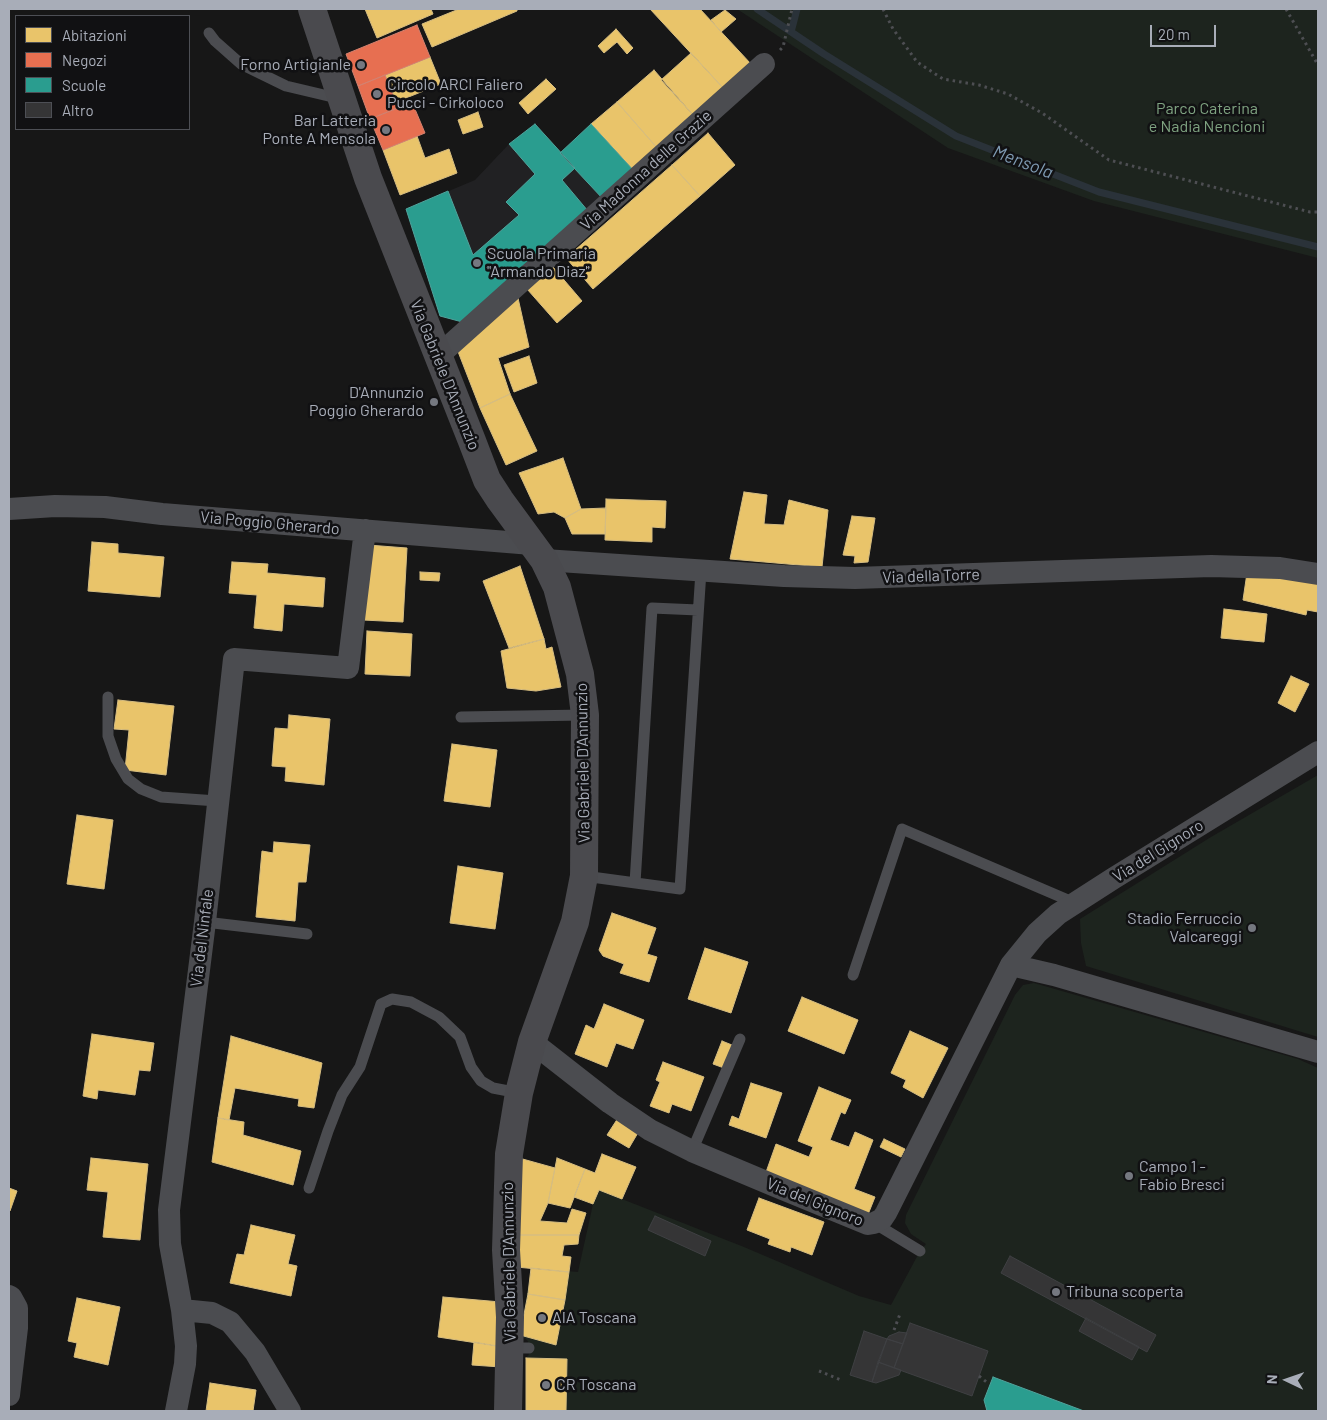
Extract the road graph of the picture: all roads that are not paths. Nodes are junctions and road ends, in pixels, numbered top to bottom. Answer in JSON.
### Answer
{"nodes":[{"id":1,"x":312,"y":9,"type":"edge"},
{"id":2,"x":209,"y":32,"type":"dead end"},
{"id":3,"x":764,"y":64,"type":"dead end"},
{"id":4,"x":342,"y":99,"type":"junction"},
{"id":5,"x":438,"y":356,"type":"junction"},
{"id":6,"x":9,"y":509,"type":"edge"},
{"id":7,"x":365,"y":530,"type":"junction"},
{"id":8,"x":538,"y":552,"type":"junction"},
{"id":9,"x":701,"y":571,"type":"junction"},
{"id":10,"x":1318,"y":574,"type":"edge"},
{"id":11,"x":698,"y":610,"type":"junction"},
{"id":12,"x":108,"y":696,"type":"dead end"},
{"id":13,"x":585,"y":715,"type":"junction"},
{"id":14,"x":461,"y":717,"type":"dead end"},
{"id":15,"x":1318,"y":752,"type":"edge"},
{"id":16,"x":218,"y":801,"type":"junction"},
{"id":17,"x":584,"y":876,"type":"junction"},
{"id":18,"x":635,"y":883,"type":"junction"},
{"id":19,"x":1075,"y":903,"type":"junction"},
{"id":20,"x":204,"y":922,"type":"junction"},
{"id":21,"x":307,"y":934,"type":"dead end"},
{"id":22,"x":1011,"y":965,"type":"junction"},
{"id":23,"x":853,"y":975,"type":"dead end"},
{"id":24,"x":740,"y":1039,"type":"dead end"},
{"id":25,"x":532,"y":1042,"type":"junction"},
{"id":26,"x":1318,"y":1052,"type":"edge"},
{"id":27,"x":519,"y":1093,"type":"junction"},
{"id":28,"x":692,"y":1151,"type":"junction"},
{"id":29,"x":309,"y":1188,"type":"dead end"},
{"id":30,"x":874,"y":1224,"type":"junction"},
{"id":31,"x":920,"y":1252,"type":"dead end"},
{"id":32,"x":10,"y":1296,"type":"edge"},
{"id":33,"x":182,"y":1310,"type":"junction"},
{"id":34,"x":9,"y":1395,"type":"edge"},
{"id":35,"x":176,"y":1411,"type":"edge"},
{"id":36,"x":290,"y":1411,"type":"edge"},
{"id":37,"x":508,"y":1411,"type":"edge"}],
"edges":[{"from":1,"to":4,"type":"street","name":"Via Gabriele D'Annunzio"},
{"from":2,"to":4,"type":"lane"},
{"from":3,"to":5,"type":"street","name":"Via Madonna delle Grazie"},
{"from":4,"to":5,"type":"street","name":"Via Gabriele D'Annunzio"},
{"from":5,"to":8,"type":"street","name":"Via Gabriele D'Annunzio"},
{"from":6,"to":7,"type":"street","name":"Via Poggio Gherardo"},
{"from":7,"to":8,"type":"street","name":"Via Poggio Gherardo"},
{"from":7,"to":16,"type":"street","name":"Via del Ninfale"},
{"from":8,"to":9,"type":"street","name":"Via della Torre"},
{"from":8,"to":13,"type":"street","name":"Via Gabriele D'Annunzio"},
{"from":9,"to":10,"type":"street","name":"Via della Torre"},
{"from":9,"to":11,"type":"lane"},
{"from":11,"to":18,"type":"lane"},
{"from":11,"to":18,"type":"lane"},
{"from":12,"to":16,"type":"lane"},
{"from":13,"to":14,"type":"lane"},
{"from":13,"to":17,"type":"street","name":"Via Gabriele D'Annunzio"},
{"from":15,"to":19,"type":"street","name":"Via del Gignoro"},
{"from":16,"to":20,"type":"street","name":"Via del Ninfale"},
{"from":17,"to":18,"type":"lane"},
{"from":17,"to":25,"type":"street","name":"Via Gabriele D'Annunzio"},
{"from":19,"to":22,"type":"street","name":"Via del Gignoro"},
{"from":19,"to":23,"type":"lane"},
{"from":20,"to":21,"type":"lane"},
{"from":20,"to":33,"type":"street","name":"Via del Ninfale"},
{"from":22,"to":26,"type":"street"},
{"from":22,"to":30,"type":"street","name":"Via del Gignoro"},
{"from":24,"to":28,"type":"lane"},
{"from":25,"to":27,"type":"street","name":"Via Gabriele D'Annunzio"},
{"from":25,"to":28,"type":"street","name":"Via del Gignoro"},
{"from":27,"to":29,"type":"lane"},
{"from":27,"to":37,"type":"street","name":"Via Gabriele D'Annunzio"},
{"from":28,"to":30,"type":"street","name":"Via del Gignoro"},
{"from":30,"to":31,"type":"lane"},
{"from":32,"to":34,"type":"street"},
{"from":33,"to":35,"type":"street","name":"Via del Ninfale"},
{"from":33,"to":36,"type":"street"}]}
